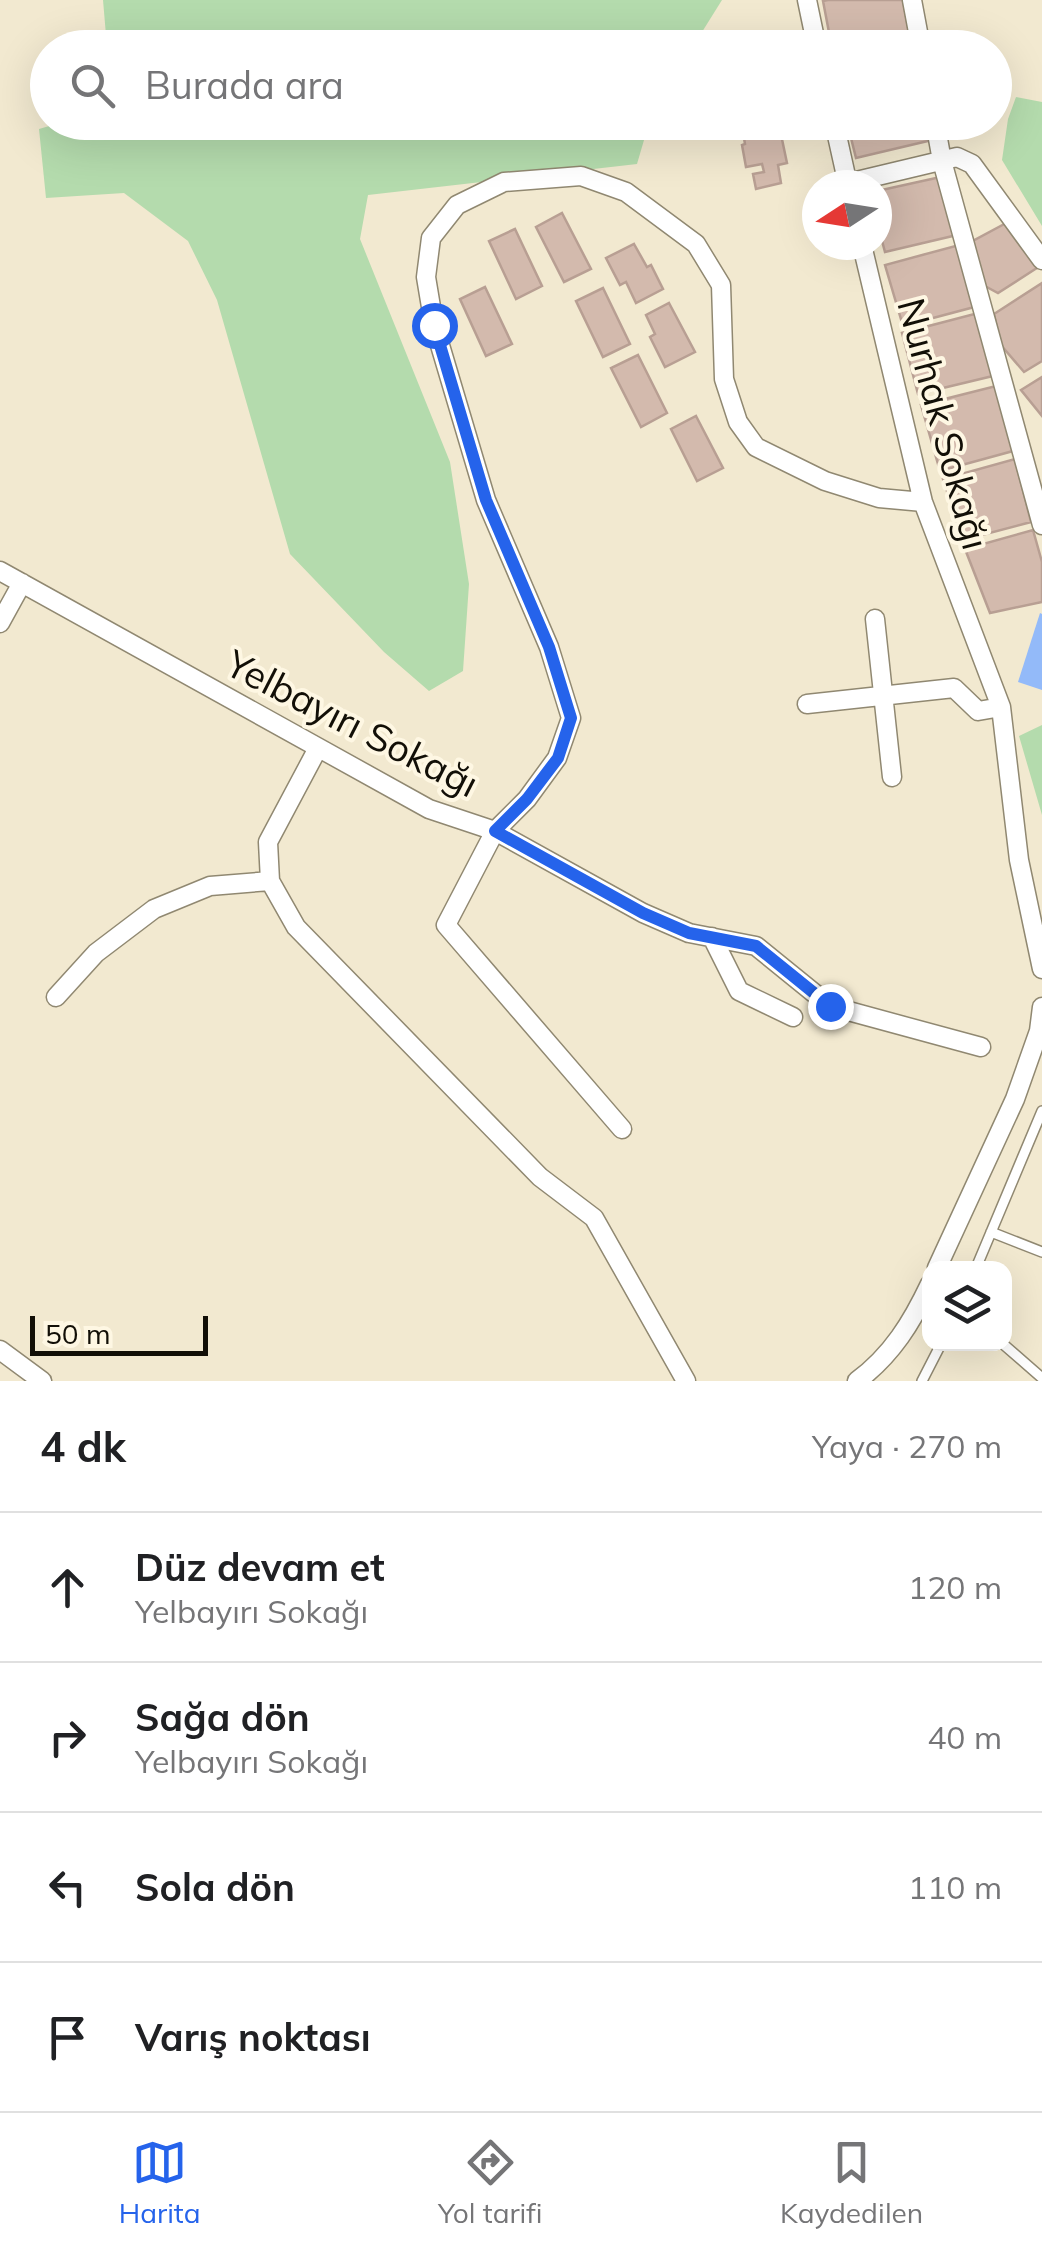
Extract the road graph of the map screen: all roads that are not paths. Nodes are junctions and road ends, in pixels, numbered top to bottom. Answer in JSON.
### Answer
{"nodes":[{"id":1,"x":807,"y":0,"type":"edge"},
{"id":2,"x":912,"y":0,"type":"edge"},
{"id":3,"x":814,"y":30,"type":"edge"},
{"id":4,"x":918,"y":30,"type":"edge"},
{"id":5,"x":838,"y":140,"type":"edge"},
{"id":6,"x":938,"y":140,"type":"edge"},
{"id":7,"x":942,"y":160,"type":"junction"},
{"id":8,"x":845,"y":170,"type":"edge"},
{"id":9,"x":892,"y":173,"type":"edge"},
{"id":10,"x":866,"y":260,"type":"edge"},
{"id":11,"x":1042,"y":260,"type":"edge"},
{"id":12,"x":923,"y":502,"type":"junction"},
{"id":13,"x":1042,"y":526,"type":"edge"},
{"id":14,"x":0,"y":571,"type":"edge"},
{"id":15,"x":22,"y":583,"type":"junction"},
{"id":16,"x":875,"y":619,"type":"dead end"},
{"id":17,"x":0,"y":623,"type":"edge"},
{"id":18,"x":883,"y":696,"type":"junction"},
{"id":19,"x":807,"y":704,"type":"dead end"},
{"id":20,"x":1001,"y":706,"type":"junction"},
{"id":21,"x":318,"y":748,"type":"junction"},
{"id":22,"x":892,"y":777,"type":"dead end"},
{"id":23,"x":495,"y":831,"type":"junction"},
{"id":24,"x":270,"y":881,"type":"junction"},
{"id":25,"x":712,"y":938,"type":"junction"},
{"id":26,"x":1042,"y":969,"type":"edge"},
{"id":27,"x":56,"y":997,"type":"dead end"},
{"id":28,"x":1042,"y":1007,"type":"edge"},
{"id":29,"x":793,"y":1018,"type":"dead end"},
{"id":30,"x":981,"y":1048,"type":"dead end"},
{"id":31,"x":1042,"y":1111,"type":"edge"},
{"id":32,"x":622,"y":1129,"type":"dead end"},
{"id":33,"x":1030,"y":1140,"type":"junction"},
{"id":34,"x":1042,"y":1143,"type":"edge"},
{"id":35,"x":992,"y":1232,"type":"junction"},
{"id":36,"x":1042,"y":1252,"type":"edge"},
{"id":37,"x":939,"y":1261,"type":"edge"},
{"id":38,"x":979,"y":1261,"type":"edge"},
{"id":39,"x":922,"y":1301,"type":"edge"},
{"id":40,"x":0,"y":1350,"type":"edge"},
{"id":41,"x":937,"y":1351,"type":"edge"},
{"id":42,"x":1011,"y":1351,"type":"edge"},
{"id":43,"x":1042,"y":1378,"type":"edge"},
{"id":44,"x":42,"y":1381,"type":"edge"},
{"id":45,"x":686,"y":1381,"type":"edge"},
{"id":46,"x":857,"y":1381,"type":"edge"},
{"id":47,"x":922,"y":1381,"type":"edge"}],
"edges":[{"from":1,"to":3,"type":"street"},
{"from":2,"to":4,"type":"street"},
{"from":5,"to":8,"type":"street"},
{"from":6,"to":7,"type":"street"},
{"from":7,"to":9,"type":"street"},
{"from":7,"to":11,"type":"street"},
{"from":7,"to":13,"type":"street"},
{"from":10,"to":12,"type":"street","name":"Nurhak Sokağı"},
{"from":12,"to":20,"type":"street","name":"Nurhak Sokağı"},
{"from":12,"to":23,"type":"street","name":"Yelbayırı Sokağı"},
{"from":14,"to":15,"type":"street","name":"Yelbayırı Sokağı"},
{"from":15,"to":17,"type":"street"},
{"from":15,"to":21,"type":"street","name":"Yelbayırı Sokağı"},
{"from":16,"to":18,"type":"street"},
{"from":18,"to":19,"type":"street"},
{"from":18,"to":20,"type":"street"},
{"from":18,"to":22,"type":"street"},
{"from":20,"to":26,"type":"street","name":"Nurhak Sokağı"},
{"from":21,"to":23,"type":"street","name":"Yelbayırı Sokağı"},
{"from":21,"to":24,"type":"street"},
{"from":23,"to":25,"type":"street"},
{"from":23,"to":32,"type":"street"},
{"from":24,"to":27,"type":"street"},
{"from":24,"to":45,"type":"street"},
{"from":25,"to":29,"type":"street"},
{"from":25,"to":30,"type":"street"},
{"from":28,"to":37,"type":"street"},
{"from":31,"to":33,"type":"lane"},
{"from":33,"to":34,"type":"lane"},
{"from":33,"to":35,"type":"lane"},
{"from":35,"to":36,"type":"lane"},
{"from":35,"to":38,"type":"lane"},
{"from":39,"to":46,"type":"street"},
{"from":40,"to":44,"type":"street"},
{"from":41,"to":47,"type":"lane"},
{"from":42,"to":43,"type":"lane"}]}
